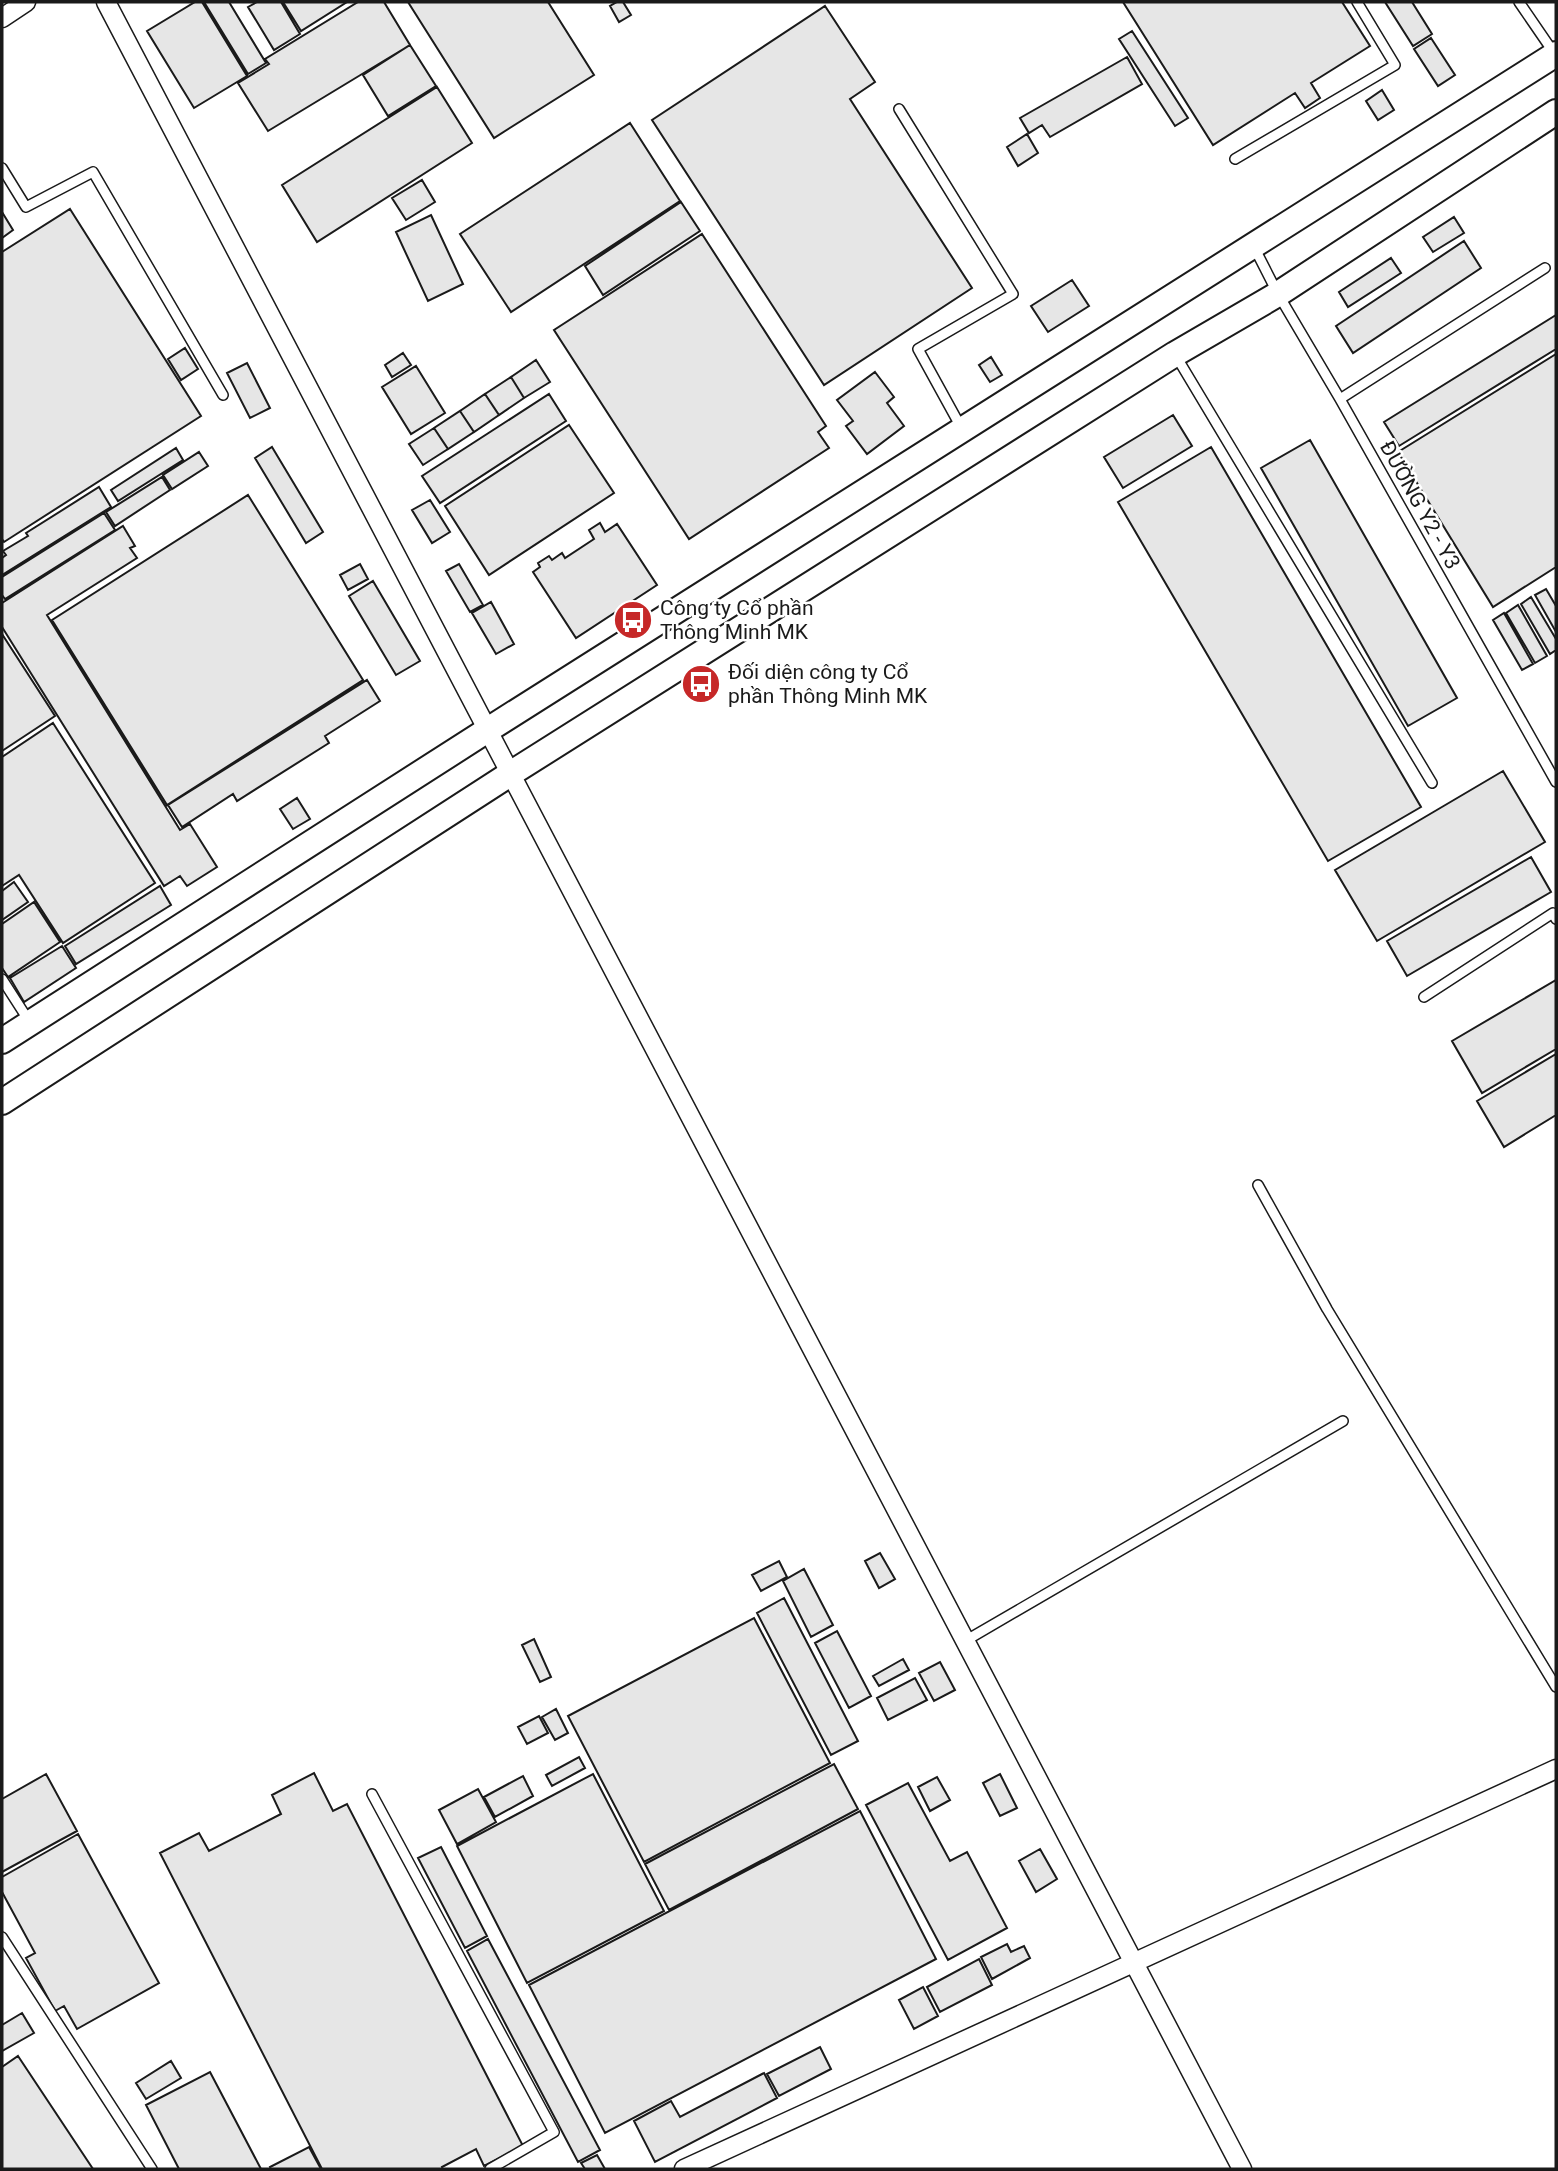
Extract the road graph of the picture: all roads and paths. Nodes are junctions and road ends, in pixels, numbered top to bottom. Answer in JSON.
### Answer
{"nodes":[{"id":1,"x":26,"y":2,"type":"edge"},
{"id":2,"x":106,"y":2,"type":"edge"},
{"id":3,"x":1357,"y":2,"type":"edge"},
{"id":4,"x":1519,"y":2,"type":"edge"},
{"id":5,"x":2,"y":18,"type":"edge"},
{"id":6,"x":1556,"y":55,"type":"edge"},
{"id":7,"x":899,"y":109,"type":"dead end"},
{"id":8,"x":1556,"y":113,"type":"edge"},
{"id":9,"x":1235,"y":159,"type":"dead end"},
{"id":10,"x":2,"y":168,"type":"edge"},
{"id":11,"x":1254,"y":246,"type":"junction"},
{"id":12,"x":1545,"y":268,"type":"dead end"},
{"id":13,"x":1278,"y":294,"type":"junction"},
{"id":14,"x":1175,"y":354,"type":"junction"},
{"id":15,"x":223,"y":395,"type":"dead end"},
{"id":16,"x":1340,"y":399,"type":"junction"},
{"id":17,"x":962,"y":429,"type":"junction"},
{"id":18,"x":486,"y":731,"type":"junction"},
{"id":19,"x":510,"y":774,"type":"junction"},
{"id":20,"x":1556,"y":782,"type":"edge"},
{"id":21,"x":1432,"y":783,"type":"dead end"},
{"id":22,"x":1556,"y":919,"type":"edge"},
{"id":23,"x":2,"y":979,"type":"edge"},
{"id":24,"x":1424,"y":997,"type":"dead end"},
{"id":25,"x":30,"y":1022,"type":"junction"},
{"id":26,"x":2,"y":1041,"type":"edge"},
{"id":27,"x":2,"y":1102,"type":"edge"},
{"id":28,"x":1258,"y":1185,"type":"dead end"},
{"id":29,"x":1343,"y":1421,"type":"dead end"},
{"id":30,"x":965,"y":1641,"type":"junction"},
{"id":31,"x":1556,"y":1687,"type":"edge"},
{"id":32,"x":1556,"y":1769,"type":"edge"},
{"id":33,"x":372,"y":1794,"type":"dead end"},
{"id":34,"x":2,"y":1937,"type":"edge"},
{"id":35,"x":1133,"y":1963,"type":"junction"},
{"id":36,"x":152,"y":2169,"type":"edge"},
{"id":37,"x":490,"y":2169,"type":"edge"},
{"id":38,"x":684,"y":2169,"type":"edge"},
{"id":39,"x":1242,"y":2169,"type":"edge"}],
"edges":[{"from":1,"to":5,"type":"street"},
{"from":2,"to":18,"type":"street"},
{"from":3,"to":9,"type":"lane"},
{"from":4,"to":6,"type":"lane"},
{"from":6,"to":11,"type":"street"},
{"from":7,"to":17,"type":"lane"},
{"from":8,"to":13,"type":"street"},
{"from":10,"to":15,"type":"lane"},
{"from":11,"to":13,"type":"lane","name":"ĐƯỜNG Y2 - Y3"},
{"from":11,"to":17,"type":"street"},
{"from":12,"to":16,"type":"lane"},
{"from":13,"to":14,"type":"street"},
{"from":13,"to":16,"type":"lane","name":"ĐƯỜNG Y2 - Y3"},
{"from":14,"to":19,"type":"street"},
{"from":14,"to":21,"type":"lane"},
{"from":16,"to":20,"type":"lane","name":"ĐƯỜNG Y2 - Y3"},
{"from":17,"to":18,"type":"street"},
{"from":18,"to":19,"type":"street"},
{"from":18,"to":25,"type":"street"},
{"from":19,"to":27,"type":"street"},
{"from":19,"to":30,"type":"street"},
{"from":22,"to":24,"type":"lane"},
{"from":23,"to":25,"type":"lane"},
{"from":25,"to":26,"type":"street"},
{"from":28,"to":31,"type":"lane"},
{"from":29,"to":30,"type":"lane"},
{"from":30,"to":35,"type":"street"},
{"from":32,"to":35,"type":"street"},
{"from":33,"to":37,"type":"lane"},
{"from":34,"to":36,"type":"lane"},
{"from":35,"to":38,"type":"street"},
{"from":35,"to":39,"type":"street"}]}
